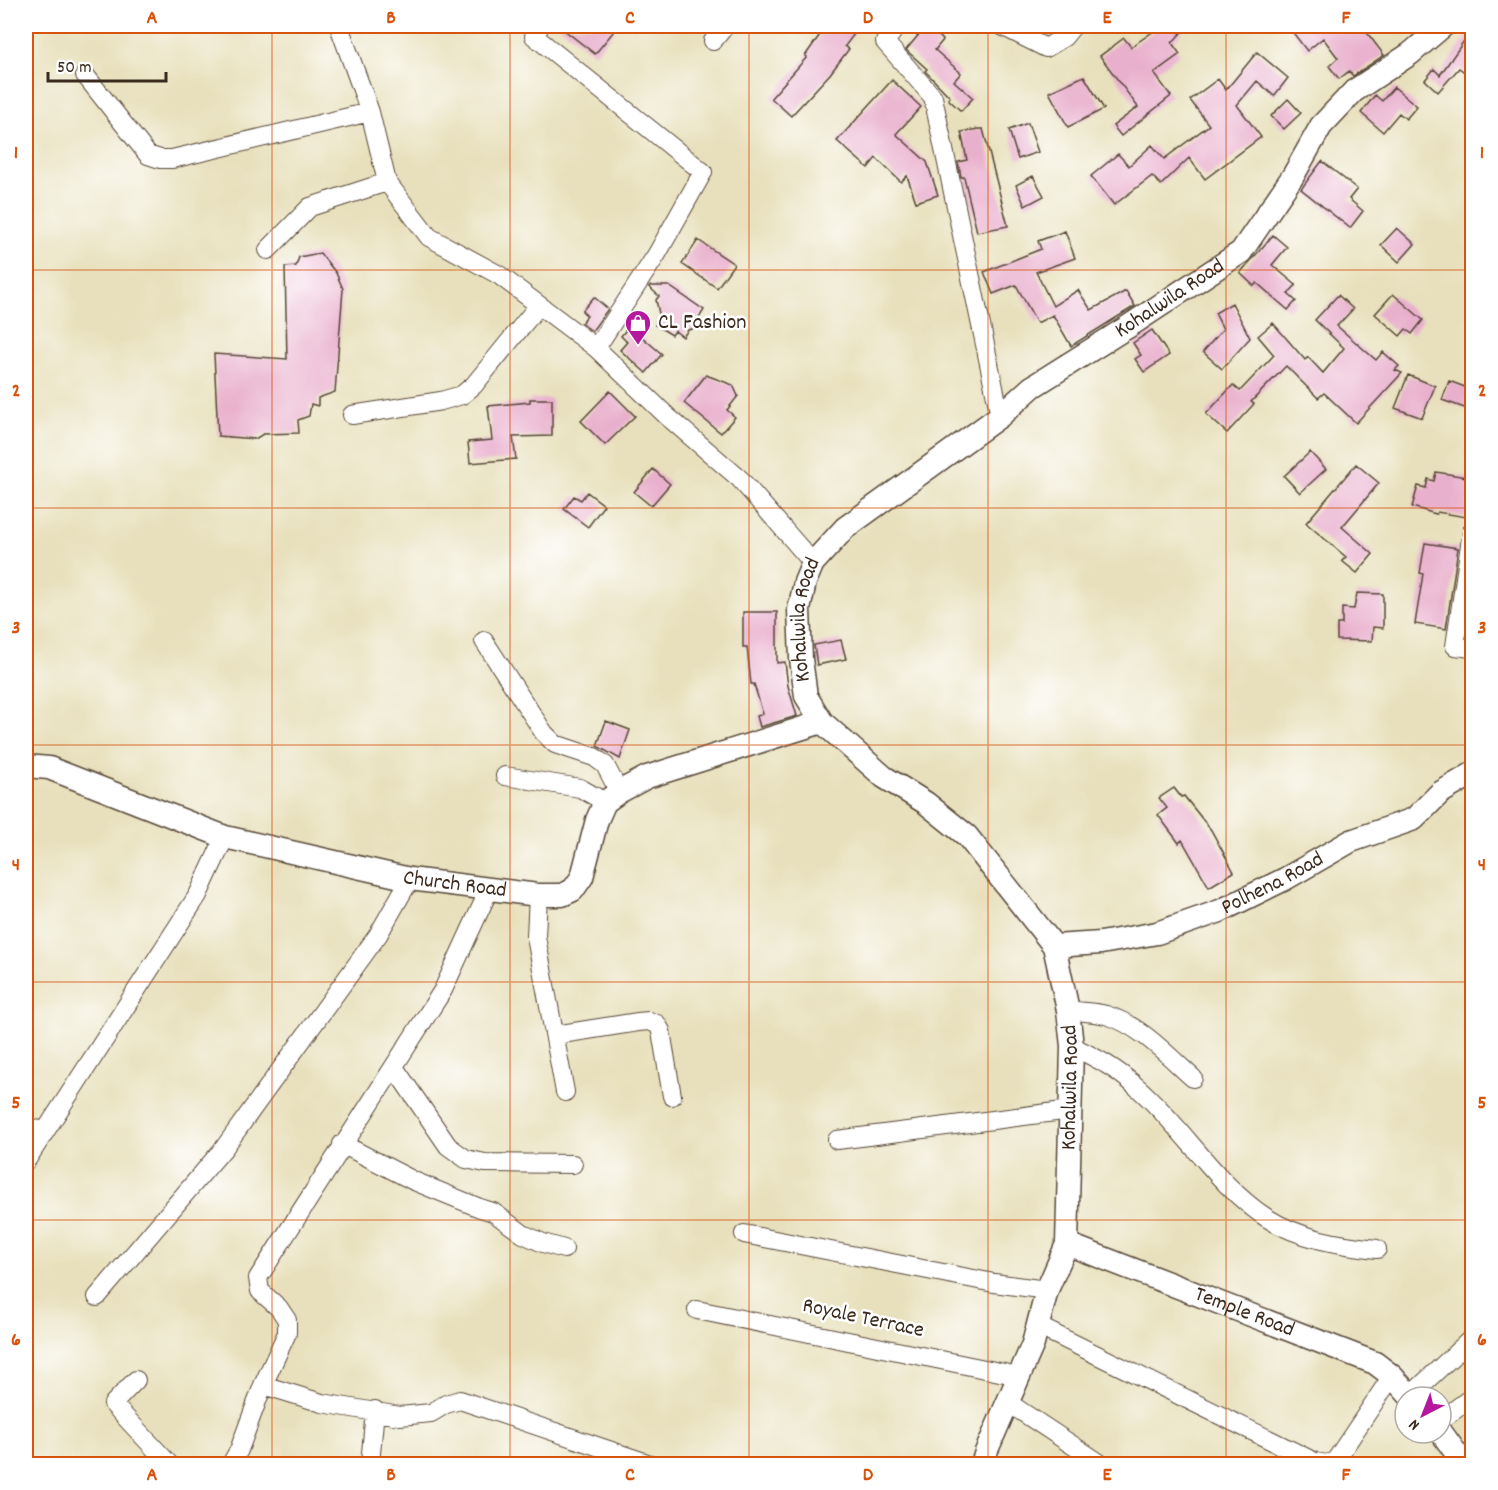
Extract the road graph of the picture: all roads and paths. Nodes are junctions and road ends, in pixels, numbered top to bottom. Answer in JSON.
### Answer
{"nodes":[{"id":1,"x":339,"y":26,"type":"edge"},
{"id":2,"x":540,"y":26,"type":"edge"},
{"id":3,"x":725,"y":26,"type":"edge"},
{"id":4,"x":897,"y":26,"type":"edge"},
{"id":5,"x":1002,"y":26,"type":"edge"},
{"id":6,"x":1074,"y":26,"type":"edge"},
{"id":7,"x":1443,"y":26,"type":"edge"},
{"id":8,"x":713,"y":41,"type":"dead end"},
{"id":9,"x":86,"y":75,"type":"dead end"},
{"id":10,"x":370,"y":112,"type":"junction"},
{"id":11,"x":387,"y":182,"type":"junction"},
{"id":12,"x":268,"y":250,"type":"dead end"},
{"id":13,"x":539,"y":305,"type":"junction"},
{"id":14,"x":596,"y":348,"type":"junction"},
{"id":15,"x":352,"y":415,"type":"dead end"},
{"id":16,"x":1000,"y":417,"type":"junction"},
{"id":17,"x":1473,"y":531,"type":"edge"},
{"id":18,"x":813,"y":563,"type":"junction"},
{"id":19,"x":484,"y":641,"type":"dead end"},
{"id":20,"x":1473,"y":648,"type":"edge"},
{"id":21,"x":822,"y":722,"type":"junction"},
{"id":22,"x":26,"y":766,"type":"edge"},
{"id":23,"x":1473,"y":774,"type":"edge"},
{"id":24,"x":505,"y":776,"type":"dead end"},
{"id":25,"x":612,"y":797,"type":"junction"},
{"id":26,"x":225,"y":837,"type":"junction"},
{"id":27,"x":410,"y":879,"type":"junction"},
{"id":28,"x":489,"y":890,"type":"junction"},
{"id":29,"x":538,"y":895,"type":"junction"},
{"id":30,"x":1054,"y":946,"type":"junction"},
{"id":31,"x":1068,"y":1010,"type":"junction"},
{"id":32,"x":555,"y":1035,"type":"junction"},
{"id":33,"x":1072,"y":1046,"type":"junction"},
{"id":34,"x":394,"y":1067,"type":"junction"},
{"id":35,"x":1193,"y":1078,"type":"dead end"},
{"id":36,"x":565,"y":1092,"type":"dead end"},
{"id":37,"x":672,"y":1096,"type":"dead end"},
{"id":38,"x":1071,"y":1110,"type":"junction"},
{"id":39,"x":26,"y":1127,"type":"edge"},
{"id":40,"x":45,"y":1131,"type":"junction"},
{"id":41,"x":837,"y":1140,"type":"dead end"},
{"id":42,"x":342,"y":1144,"type":"junction"},
{"id":43,"x":26,"y":1161,"type":"edge"},
{"id":44,"x":573,"y":1164,"type":"dead end"},
{"id":45,"x":744,"y":1234,"type":"dead end"},
{"id":46,"x":1067,"y":1244,"type":"junction"},
{"id":47,"x":564,"y":1249,"type":"dead end"},
{"id":48,"x":1377,"y":1249,"type":"dead end"},
{"id":49,"x":1047,"y":1290,"type":"junction"},
{"id":50,"x":97,"y":1297,"type":"dead end"},
{"id":51,"x":697,"y":1310,"type":"dead end"},
{"id":52,"x":1038,"y":1326,"type":"junction"},
{"id":53,"x":1473,"y":1338,"type":"edge"},
{"id":54,"x":1019,"y":1376,"type":"junction"},
{"id":55,"x":1392,"y":1376,"type":"junction"},
{"id":56,"x":136,"y":1380,"type":"dead end"},
{"id":57,"x":263,"y":1385,"type":"junction"},
{"id":58,"x":1400,"y":1385,"type":"edge"},
{"id":59,"x":1422,"y":1385,"type":"edge"},
{"id":60,"x":1473,"y":1397,"type":"edge"},
{"id":61,"x":1007,"y":1402,"type":"junction"},
{"id":62,"x":375,"y":1410,"type":"junction"},
{"id":63,"x":1453,"y":1411,"type":"edge"},
{"id":64,"x":1450,"y":1445,"type":"edge"},
{"id":65,"x":169,"y":1464,"type":"edge"},
{"id":66,"x":231,"y":1464,"type":"edge"},
{"id":67,"x":370,"y":1464,"type":"edge"},
{"id":68,"x":650,"y":1464,"type":"edge"},
{"id":69,"x":982,"y":1464,"type":"edge"},
{"id":70,"x":1101,"y":1464,"type":"edge"},
{"id":71,"x":1464,"y":1464,"type":"edge"}],
"edges":[{"from":1,"to":10,"type":"street"},
{"from":2,"to":14,"type":"street"},
{"from":3,"to":8,"type":"street"},
{"from":4,"to":16,"type":"street"},
{"from":5,"to":6,"type":"street"},
{"from":7,"to":16,"type":"street","name":"Kohalwila Road"},
{"from":9,"to":10,"type":"street"},
{"from":10,"to":11,"type":"street"},
{"from":11,"to":12,"type":"street"},
{"from":11,"to":13,"type":"street"},
{"from":13,"to":14,"type":"street"},
{"from":13,"to":15,"type":"street"},
{"from":14,"to":18,"type":"street"},
{"from":16,"to":18,"type":"street","name":"Kohalwila Road"},
{"from":17,"to":20,"type":"street"},
{"from":18,"to":21,"type":"street","name":"Kohalwila Road"},
{"from":19,"to":25,"type":"street"},
{"from":21,"to":25,"type":"street"},
{"from":21,"to":30,"type":"street","name":"Kohalwila Road"},
{"from":22,"to":26,"type":"street","name":"Church Road"},
{"from":23,"to":30,"type":"street","name":"Polhena Road"},
{"from":24,"to":25,"type":"street"},
{"from":25,"to":29,"type":"street","name":"Church Road"},
{"from":26,"to":27,"type":"street","name":"Church Road"},
{"from":26,"to":40,"type":"street"},
{"from":27,"to":28,"type":"street","name":"Church Road"},
{"from":27,"to":50,"type":"street"},
{"from":28,"to":29,"type":"street","name":"Church Road"},
{"from":28,"to":34,"type":"street"},
{"from":29,"to":32,"type":"street"},
{"from":30,"to":31,"type":"street","name":"Kohalwila Road"},
{"from":31,"to":33,"type":"street","name":"Kohalwila Road"},
{"from":31,"to":35,"type":"street"},
{"from":32,"to":36,"type":"street"},
{"from":32,"to":37,"type":"street"},
{"from":33,"to":38,"type":"street","name":"Kohalwila Road"},
{"from":33,"to":48,"type":"street"},
{"from":34,"to":42,"type":"street"},
{"from":34,"to":44,"type":"street"},
{"from":38,"to":41,"type":"street"},
{"from":38,"to":46,"type":"street","name":"Kohalwila Road"},
{"from":39,"to":40,"type":"street"},
{"from":40,"to":43,"type":"street"},
{"from":42,"to":47,"type":"street"},
{"from":42,"to":57,"type":"street"},
{"from":45,"to":49,"type":"street"},
{"from":46,"to":49,"type":"street","name":"Kohalwila Road"},
{"from":46,"to":55,"type":"street","name":"Temple Road"},
{"from":49,"to":52,"type":"street","name":"Kohalwila Road"},
{"from":51,"to":54,"type":"street","name":"Royale Terrace"},
{"from":52,"to":54,"type":"street","name":"Kohalwila Road"},
{"from":52,"to":55,"type":"street"},
{"from":53,"to":59,"type":"street"},
{"from":54,"to":61,"type":"street","name":"Kohalwila Road"},
{"from":55,"to":58,"type":"street","name":"Temple Road"},
{"from":56,"to":65,"type":"street"},
{"from":57,"to":62,"type":"street"},
{"from":57,"to":66,"type":"street"},
{"from":60,"to":63,"type":"street"},
{"from":61,"to":69,"type":"street","name":"Kohalwila Road"},
{"from":61,"to":70,"type":"street"},
{"from":62,"to":67,"type":"street"},
{"from":62,"to":68,"type":"street"},
{"from":64,"to":71,"type":"street"}]}
